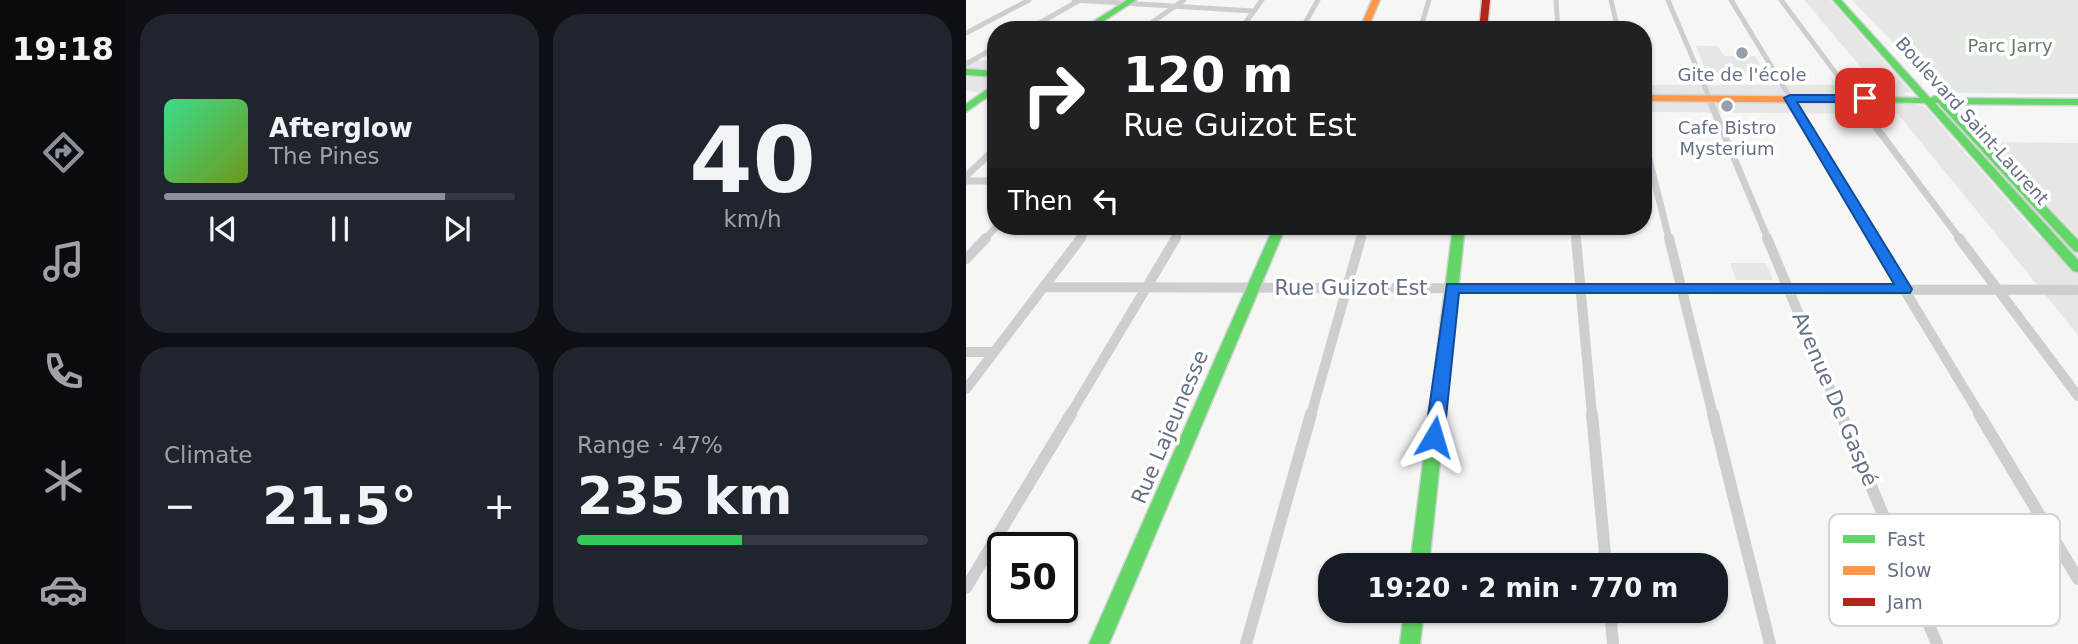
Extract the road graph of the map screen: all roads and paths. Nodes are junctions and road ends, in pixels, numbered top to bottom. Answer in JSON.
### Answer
{"nodes":[{"id":1,"x":1029,"y":0,"type":"edge"},
{"id":2,"x":1074,"y":0,"type":"edge"},
{"id":3,"x":1080,"y":0,"type":"edge"},
{"id":4,"x":1185,"y":0,"type":"edge"},
{"id":5,"x":1262,"y":0,"type":"edge"},
{"id":6,"x":1318,"y":0,"type":"edge"},
{"id":7,"x":1376,"y":0,"type":"edge"},
{"id":8,"x":1429,"y":0,"type":"edge"},
{"id":9,"x":1486,"y":0,"type":"edge"},
{"id":10,"x":1556,"y":0,"type":"edge"},
{"id":11,"x":1611,"y":0,"type":"edge"},
{"id":12,"x":1668,"y":0,"type":"edge"},
{"id":13,"x":1731,"y":0,"type":"edge"},
{"id":14,"x":1782,"y":0,"type":"edge"},
{"id":15,"x":1837,"y":0,"type":"edge"},
{"id":16,"x":1846,"y":0,"type":"edge"},
{"id":17,"x":1129,"y":2,"type":"edge"},
{"id":18,"x":1174,"y":7,"type":"junction"},
{"id":19,"x":1253,"y":11,"type":"junction"},
{"id":20,"x":989,"y":21,"type":"edge"},
{"id":21,"x":1043,"y":21,"type":"edge"},
{"id":22,"x":1098,"y":21,"type":"edge"},
{"id":23,"x":1153,"y":21,"type":"edge"},
{"id":24,"x":1246,"y":21,"type":"edge"},
{"id":25,"x":1306,"y":21,"type":"edge"},
{"id":26,"x":1367,"y":21,"type":"edge"},
{"id":27,"x":1423,"y":21,"type":"edge"},
{"id":28,"x":1484,"y":21,"type":"edge"},
{"id":29,"x":1557,"y":21,"type":"edge"},
{"id":30,"x":1616,"y":21,"type":"edge"},
{"id":31,"x":987,"y":22,"type":"edge"},
{"id":32,"x":966,"y":33,"type":"edge"},
{"id":33,"x":987,"y":52,"type":"edge"},
{"id":34,"x":966,"y":64,"type":"edge"},
{"id":35,"x":966,"y":72,"type":"edge"},
{"id":36,"x":987,"y":73,"type":"edge"},
{"id":37,"x":987,"y":93,"type":"edge"},
{"id":38,"x":1652,"y":98,"type":"edge"},
{"id":39,"x":1710,"y":98,"type":"junction"},
{"id":40,"x":1790,"y":98,"type":"junction"},
{"id":41,"x":1860,"y":98,"type":"junction"},
{"id":42,"x":1932,"y":99,"type":"junction"},
{"id":43,"x":2078,"y":99,"type":"edge"},
{"id":44,"x":966,"y":109,"type":"edge"},
{"id":45,"x":987,"y":157,"type":"edge"},
{"id":46,"x":1652,"y":171,"type":"edge"},
{"id":47,"x":966,"y":178,"type":"edge"},
{"id":48,"x":987,"y":180,"type":"edge"},
{"id":49,"x":988,"y":235,"type":"edge"},
{"id":50,"x":1083,"y":235,"type":"edge"},
{"id":51,"x":1178,"y":235,"type":"edge"},
{"id":52,"x":1276,"y":235,"type":"edge"},
{"id":53,"x":1361,"y":235,"type":"edge"},
{"id":54,"x":1458,"y":235,"type":"edge"},
{"id":55,"x":1576,"y":235,"type":"edge"},
{"id":56,"x":2078,"y":248,"type":"edge"},
{"id":57,"x":966,"y":259,"type":"edge"},
{"id":58,"x":2078,"y":268,"type":"edge"},
{"id":59,"x":1044,"y":287,"type":"junction"},
{"id":60,"x":1147,"y":287,"type":"junction"},
{"id":61,"x":1254,"y":287,"type":"junction"},
{"id":62,"x":1347,"y":287,"type":"junction"},
{"id":63,"x":1452,"y":288,"type":"junction"},
{"id":64,"x":1581,"y":288,"type":"junction"},
{"id":65,"x":1682,"y":289,"type":"junction"},
{"id":66,"x":1790,"y":289,"type":"junction"},
{"id":67,"x":1905,"y":289,"type":"junction"},
{"id":68,"x":1998,"y":290,"type":"junction"},
{"id":69,"x":2078,"y":290,"type":"edge"},
{"id":70,"x":966,"y":352,"type":"edge"},
{"id":71,"x":994,"y":352,"type":"junction"},
{"id":72,"x":966,"y":389,"type":"edge"},
{"id":73,"x":2078,"y":396,"type":"edge"},
{"id":74,"x":1883,"y":514,"type":"edge"},
{"id":75,"x":2039,"y":514,"type":"edge"},
{"id":76,"x":2060,"y":549,"type":"edge"},
{"id":77,"x":1420,"y":553,"type":"edge"},
{"id":78,"x":1605,"y":553,"type":"edge"},
{"id":79,"x":2078,"y":579,"type":"edge"},
{"id":80,"x":966,"y":588,"type":"edge"},
{"id":81,"x":1413,"y":623,"type":"edge"},
{"id":82,"x":1611,"y":623,"type":"edge"},
{"id":83,"x":1930,"y":626,"type":"edge"},
{"id":84,"x":1099,"y":644,"type":"edge"},
{"id":85,"x":1246,"y":644,"type":"edge"},
{"id":86,"x":1410,"y":644,"type":"edge"},
{"id":87,"x":1613,"y":644,"type":"edge"},
{"id":88,"x":1770,"y":644,"type":"edge"},
{"id":89,"x":1937,"y":644,"type":"edge"}],
"edges":[{"from":1,"to":20,"type":"street"},
{"from":2,"to":3,"type":"street"},
{"from":3,"to":17,"type":"street"},
{"from":3,"to":21,"type":"street"},
{"from":4,"to":18,"type":"street"},
{"from":5,"to":19,"type":"street"},
{"from":6,"to":25,"type":"street"},
{"from":7,"to":26,"type":"main road"},
{"from":8,"to":27,"type":"street"},
{"from":9,"to":28,"type":"main road"},
{"from":10,"to":29,"type":"street"},
{"from":11,"to":30,"type":"street"},
{"from":12,"to":39,"type":"street","name":"Avenue De Gaspé"},
{"from":13,"to":40,"type":"street"},
{"from":14,"to":41,"type":"street"},
{"from":15,"to":42,"type":"main road","name":"Boulevard Saint-Laurent"},
{"from":16,"to":42,"type":"main road","name":"Boulevard Saint-Laurent"},
{"from":17,"to":18,"type":"street"},
{"from":17,"to":22,"type":"main road"},
{"from":18,"to":19,"type":"street"},
{"from":18,"to":23,"type":"street"},
{"from":19,"to":24,"type":"street"},
{"from":31,"to":32,"type":"street"},
{"from":33,"to":34,"type":"street"},
{"from":35,"to":36,"type":"main road"},
{"from":37,"to":44,"type":"main road"},
{"from":38,"to":39,"type":"main road"},
{"from":39,"to":40,"type":"main road"},
{"from":39,"to":66,"type":"street","name":"Avenue De Gaspé"},
{"from":40,"to":41,"type":"main road"},
{"from":40,"to":67,"type":"street"},
{"from":41,"to":42,"type":"main road"},
{"from":41,"to":68,"type":"street"},
{"from":42,"to":43,"type":"main road"},
{"from":42,"to":56,"type":"main road","name":"Boulevard Saint-Laurent"},
{"from":42,"to":58,"type":"main road","name":"Boulevard Saint-Laurent"},
{"from":45,"to":47,"type":"street"},
{"from":46,"to":65,"type":"street"},
{"from":47,"to":48,"type":"street"},
{"from":49,"to":57,"type":"street"},
{"from":50,"to":59,"type":"street"},
{"from":51,"to":60,"type":"street"},
{"from":52,"to":61,"type":"main road","name":"Rue Lajeunesse"},
{"from":53,"to":62,"type":"street"},
{"from":54,"to":63,"type":"main road"},
{"from":55,"to":64,"type":"street"},
{"from":59,"to":60,"type":"street","name":"Rue Guizot Est"},
{"from":59,"to":71,"type":"street"},
{"from":60,"to":61,"type":"street","name":"Rue Guizot Est"},
{"from":60,"to":80,"type":"street"},
{"from":61,"to":62,"type":"street","name":"Rue Guizot Est"},
{"from":61,"to":84,"type":"main road","name":"Rue Lajeunesse"},
{"from":62,"to":63,"type":"street","name":"Rue Guizot Est"},
{"from":62,"to":85,"type":"street"},
{"from":63,"to":64,"type":"street","name":"Rue Guizot Est"},
{"from":63,"to":77,"type":"main road"},
{"from":64,"to":65,"type":"street","name":"Rue Guizot Est"},
{"from":64,"to":78,"type":"street"},
{"from":65,"to":66,"type":"street","name":"Rue Guizot Est"},
{"from":65,"to":88,"type":"street"},
{"from":66,"to":67,"type":"street","name":"Rue Guizot Est"},
{"from":66,"to":74,"type":"street","name":"Avenue De Gaspé"},
{"from":67,"to":68,"type":"street","name":"Rue Guizot Est"},
{"from":67,"to":75,"type":"street"},
{"from":68,"to":69,"type":"street","name":"Rue Guizot Est"},
{"from":68,"to":73,"type":"street"},
{"from":70,"to":71,"type":"street"},
{"from":71,"to":72,"type":"street"},
{"from":76,"to":79,"type":"street"},
{"from":81,"to":86,"type":"main road"},
{"from":82,"to":87,"type":"street"},
{"from":83,"to":89,"type":"street","name":"Avenue De Gaspé"}]}
